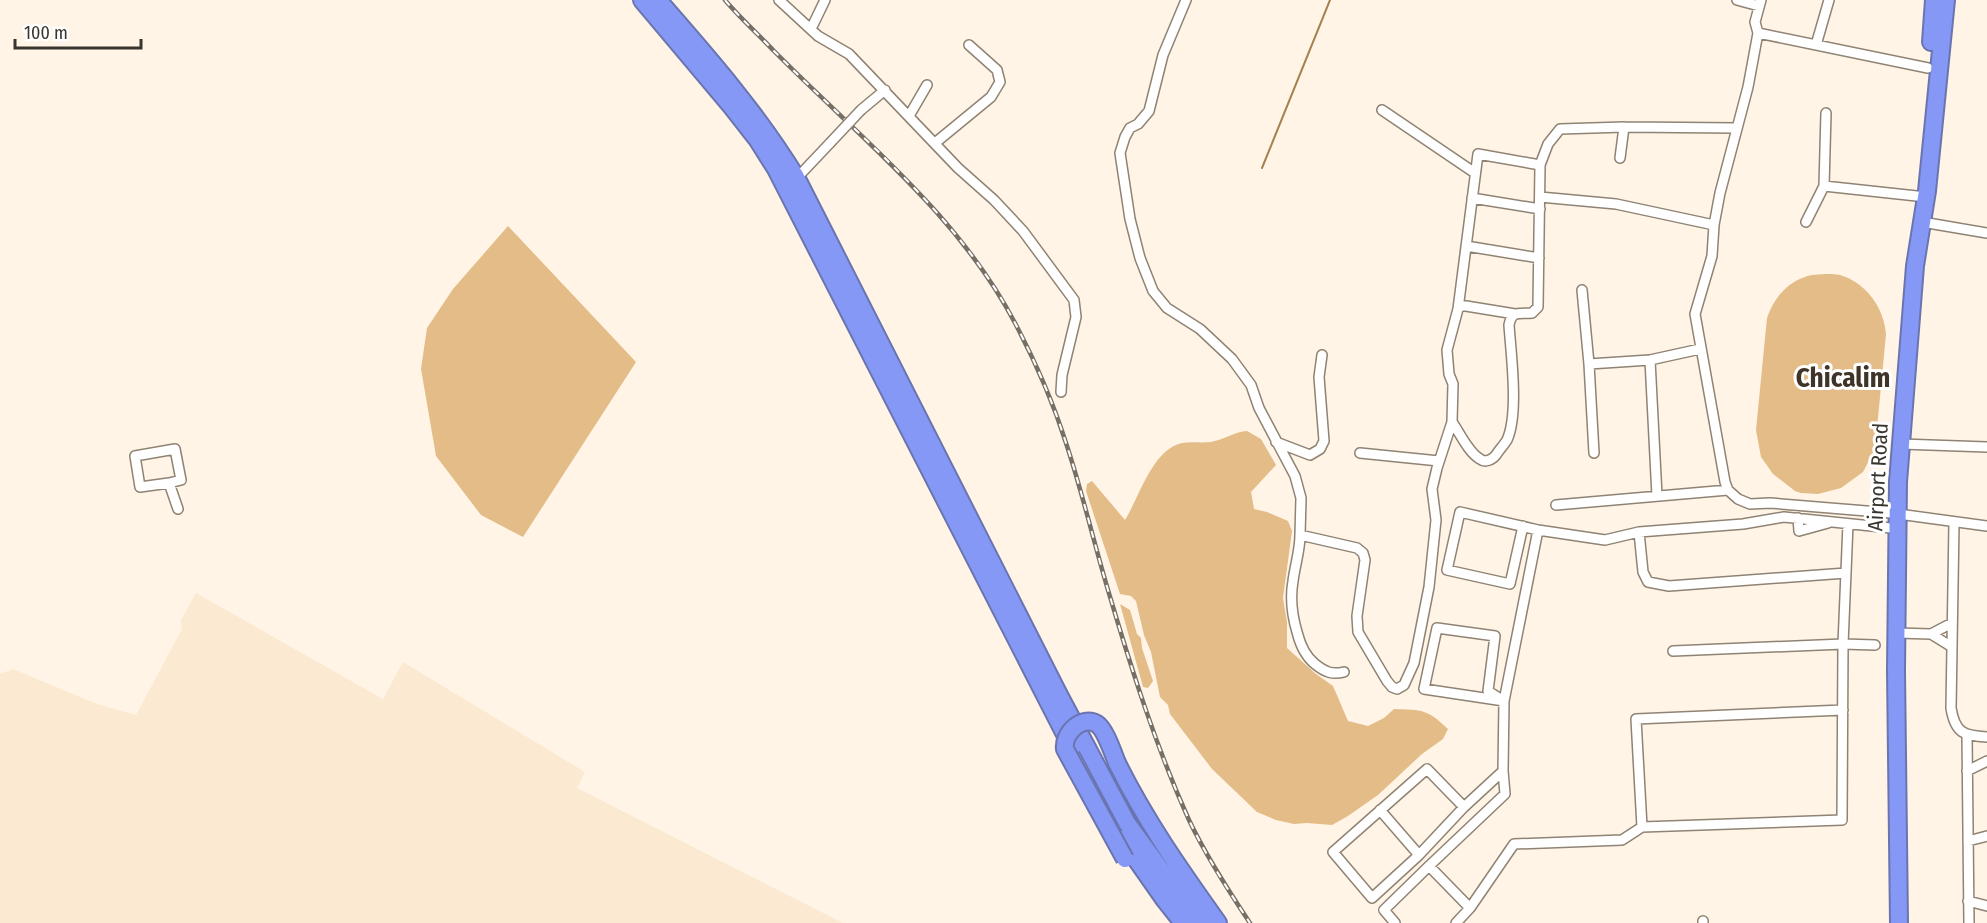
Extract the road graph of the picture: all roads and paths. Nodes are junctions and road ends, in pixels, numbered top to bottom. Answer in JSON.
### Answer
{"nodes":[{"id":1,"x":642,"y":0,"type":"edge"},
{"id":2,"x":658,"y":0,"type":"edge"},
{"id":3,"x":780,"y":0,"type":"edge"},
{"id":4,"x":825,"y":0,"type":"edge"},
{"id":5,"x":1186,"y":0,"type":"edge"},
{"id":6,"x":1737,"y":0,"type":"edge"},
{"id":7,"x":1829,"y":0,"type":"edge"},
{"id":8,"x":1934,"y":0,"type":"edge"},
{"id":9,"x":1946,"y":0,"type":"edge"},
{"id":10,"x":1760,"y":3,"type":"edge"},
{"id":11,"x":811,"y":29,"type":"junction"},
{"id":12,"x":1758,"y":33,"type":"junction"},
{"id":13,"x":969,"y":45,"type":"dead end"},
{"id":14,"x":1816,"y":45,"type":"junction"},
{"id":15,"x":1928,"y":68,"type":"junction"},
{"id":16,"x":927,"y":85,"type":"dead end"},
{"id":17,"x":885,"y":90,"type":"junction"},
{"id":18,"x":1382,"y":110,"type":"dead end"},
{"id":19,"x":1826,"y":113,"type":"dead end"},
{"id":20,"x":909,"y":116,"type":"junction"},
{"id":21,"x":1624,"y":127,"type":"junction"},
{"id":22,"x":1736,"y":128,"type":"junction"},
{"id":23,"x":935,"y":143,"type":"junction"},
{"id":24,"x":1620,"y":158,"type":"dead end"},
{"id":25,"x":1539,"y":165,"type":"junction"},
{"id":26,"x":1475,"y":173,"type":"junction"},
{"id":27,"x":796,"y":177,"type":"junction"},
{"id":28,"x":1824,"y":186,"type":"junction"},
{"id":29,"x":789,"y":193,"type":"junction"},
{"id":30,"x":1540,"y":197,"type":"junction"},
{"id":31,"x":1920,"y":197,"type":"junction"},
{"id":32,"x":1472,"y":198,"type":"junction"},
{"id":33,"x":1540,"y":209,"type":"junction"},
{"id":34,"x":1806,"y":222,"type":"dead end"},
{"id":35,"x":1922,"y":222,"type":"junction"},
{"id":36,"x":1714,"y":225,"type":"junction"},
{"id":37,"x":1987,"y":233,"type":"edge"},
{"id":38,"x":1466,"y":246,"type":"junction"},
{"id":39,"x":1539,"y":258,"type":"junction"},
{"id":40,"x":1582,"y":290,"type":"dead end"},
{"id":41,"x":1458,"y":309,"type":"junction"},
{"id":42,"x":1515,"y":314,"type":"junction"},
{"id":43,"x":1700,"y":349,"type":"junction"},
{"id":44,"x":1322,"y":356,"type":"dead end"},
{"id":45,"x":1650,"y":360,"type":"junction"},
{"id":46,"x":1589,"y":364,"type":"junction"},
{"id":47,"x":1061,"y":392,"type":"dead end"},
{"id":48,"x":1452,"y":422,"type":"junction"},
{"id":49,"x":1276,"y":442,"type":"junction"},
{"id":50,"x":1901,"y":444,"type":"junction"},
{"id":51,"x":1987,"y":447,"type":"edge"},
{"id":52,"x":1360,"y":453,"type":"dead end"},
{"id":53,"x":1594,"y":453,"type":"dead end"},
{"id":54,"x":1439,"y":461,"type":"junction"},
{"id":55,"x":169,"y":483,"type":"junction"},
{"id":56,"x":1728,"y":490,"type":"junction"},
{"id":57,"x":1657,"y":496,"type":"junction"},
{"id":58,"x":1556,"y":505,"type":"dead end"},
{"id":59,"x":178,"y":509,"type":"dead end"},
{"id":60,"x":1893,"y":518,"type":"junction"},
{"id":61,"x":1954,"y":523,"type":"junction"},
{"id":62,"x":1848,"y":524,"type":"junction"},
{"id":63,"x":1523,"y":526,"type":"junction"},
{"id":64,"x":1987,"y":526,"type":"edge"},
{"id":65,"x":1538,"y":530,"type":"junction"},
{"id":66,"x":1639,"y":532,"type":"junction"},
{"id":67,"x":1300,"y":535,"type":"junction"},
{"id":68,"x":1846,"y":573,"type":"junction"},
{"id":69,"x":1952,"y":623,"type":"junction"},
{"id":70,"x":1897,"y":633,"type":"junction"},
{"id":71,"x":1931,"y":634,"type":"junction"},
{"id":72,"x":1843,"y":644,"type":"junction"},
{"id":73,"x":1875,"y":645,"type":"dead end"},
{"id":74,"x":1952,"y":647,"type":"junction"},
{"id":75,"x":1673,"y":651,"type":"dead end"},
{"id":76,"x":1344,"y":672,"type":"dead end"},
{"id":77,"x":1504,"y":701,"type":"junction"},
{"id":78,"x":1843,"y":710,"type":"junction"},
{"id":79,"x":1967,"y":736,"type":"junction"},
{"id":80,"x":1987,"y":737,"type":"edge"},
{"id":81,"x":1987,"y":761,"type":"edge"},
{"id":82,"x":1503,"y":771,"type":"junction"},
{"id":83,"x":1967,"y":771,"type":"junction"},
{"id":84,"x":1464,"y":807,"type":"junction"},
{"id":85,"x":1380,"y":810,"type":"junction"},
{"id":86,"x":1642,"y":827,"type":"junction"},
{"id":87,"x":1987,"y":836,"type":"edge"},
{"id":88,"x":1968,"y":841,"type":"junction"},
{"id":89,"x":1419,"y":855,"type":"junction"},
{"id":90,"x":1429,"y":866,"type":"junction"},
{"id":91,"x":1968,"y":901,"type":"junction"},
{"id":92,"x":1987,"y":906,"type":"edge"},
{"id":93,"x":1470,"y":908,"type":"junction"},
{"id":94,"x":1172,"y":923,"type":"edge"},
{"id":95,"x":1183,"y":923,"type":"edge"},
{"id":96,"x":1200,"y":923,"type":"edge"},
{"id":97,"x":1218,"y":923,"type":"edge"},
{"id":98,"x":1395,"y":923,"type":"edge"},
{"id":99,"x":1456,"y":923,"type":"edge"},
{"id":100,"x":1888,"y":923,"type":"edge"},
{"id":101,"x":1899,"y":923,"type":"edge"},
{"id":102,"x":1969,"y":923,"type":"edge"}],
"edges":[{"from":1,"to":29,"type":"highway"},
{"from":2,"to":27,"type":"highway"},
{"from":3,"to":11,"type":"street"},
{"from":4,"to":11,"type":"street"},
{"from":5,"to":49,"type":"street"},
{"from":6,"to":10,"type":"street"},
{"from":7,"to":14,"type":"street"},
{"from":8,"to":15,"type":"highway","name":"Airport Road"},
{"from":9,"to":31,"type":"highway","name":"Airport Road"},
{"from":10,"to":12,"type":"street"},
{"from":11,"to":17,"type":"street"},
{"from":12,"to":14,"type":"street"},
{"from":12,"to":22,"type":"street"},
{"from":13,"to":23,"type":"street"},
{"from":14,"to":15,"type":"street"},
{"from":15,"to":31,"type":"highway","name":"Airport Road"},
{"from":16,"to":20,"type":"street"},
{"from":17,"to":20,"type":"street"},
{"from":17,"to":27,"type":"street","bridge":true},
{"from":18,"to":26,"type":"street"},
{"from":19,"to":28,"type":"street"},
{"from":20,"to":23,"type":"street"},
{"from":21,"to":22,"type":"street"},
{"from":21,"to":24,"type":"street"},
{"from":21,"to":25,"type":"street"},
{"from":22,"to":36,"type":"street"},
{"from":23,"to":47,"type":"street"},
{"from":25,"to":26,"type":"street"},
{"from":25,"to":30,"type":"street"},
{"from":26,"to":32,"type":"street"},
{"from":27,"to":29,"type":"street"},
{"from":27,"to":96,"type":"highway"},
{"from":28,"to":31,"type":"street"},
{"from":28,"to":34,"type":"street"},
{"from":29,"to":95,"type":"highway"},
{"from":30,"to":33,"type":"street"},
{"from":30,"to":36,"type":"street"},
{"from":31,"to":35,"type":"highway","name":"Airport Road"},
{"from":31,"to":60,"type":"highway","name":"Airport Road"},
{"from":32,"to":33,"type":"street"},
{"from":32,"to":38,"type":"street"},
{"from":33,"to":39,"type":"street"},
{"from":35,"to":37,"type":"street"},
{"from":35,"to":50,"type":"highway","name":"Airport Road"},
{"from":36,"to":43,"type":"street"},
{"from":38,"to":39,"type":"street"},
{"from":38,"to":41,"type":"street"},
{"from":39,"to":42,"type":"street"},
{"from":40,"to":46,"type":"street"},
{"from":41,"to":42,"type":"street"},
{"from":41,"to":48,"type":"street"},
{"from":42,"to":48,"type":"street"},
{"from":43,"to":45,"type":"street"},
{"from":43,"to":56,"type":"street"},
{"from":44,"to":49,"type":"street"},
{"from":45,"to":46,"type":"street"},
{"from":45,"to":57,"type":"street"},
{"from":46,"to":53,"type":"street"},
{"from":48,"to":54,"type":"street"},
{"from":49,"to":67,"type":"street"},
{"from":50,"to":51,"type":"street"},
{"from":50,"to":60,"type":"highway","name":"Airport Road"},
{"from":52,"to":54,"type":"street"},
{"from":54,"to":67,"type":"street"},
{"from":55,"to":55,"type":"street"},
{"from":55,"to":59,"type":"street"},
{"from":56,"to":57,"type":"street"},
{"from":56,"to":60,"type":"street"},
{"from":57,"to":58,"type":"street"},
{"from":60,"to":61,"type":"street"},
{"from":60,"to":62,"type":"street"},
{"from":60,"to":70,"type":"highway","name":"Airport Road"},
{"from":60,"to":100,"type":"highway","name":"Airport Road"},
{"from":61,"to":64,"type":"street"},
{"from":61,"to":69,"type":"street"},
{"from":62,"to":66,"type":"street"},
{"from":62,"to":68,"type":"street"},
{"from":63,"to":63,"type":"street"},
{"from":63,"to":65,"type":"street"},
{"from":65,"to":66,"type":"street"},
{"from":65,"to":77,"type":"street"},
{"from":66,"to":68,"type":"street"},
{"from":67,"to":76,"type":"street"},
{"from":68,"to":72,"type":"street"},
{"from":69,"to":71,"type":"street"},
{"from":69,"to":74,"type":"street"},
{"from":70,"to":71,"type":"street"},
{"from":70,"to":101,"type":"highway","name":"Airport Road"},
{"from":71,"to":74,"type":"street"},
{"from":72,"to":73,"type":"street"},
{"from":72,"to":75,"type":"street"},
{"from":72,"to":78,"type":"street"},
{"from":74,"to":79,"type":"street"},
{"from":77,"to":77,"type":"street"},
{"from":77,"to":82,"type":"street"},
{"from":78,"to":86,"type":"street"},
{"from":78,"to":86,"type":"street"},
{"from":79,"to":80,"type":"street"},
{"from":79,"to":83,"type":"street"},
{"from":81,"to":83,"type":"street"},
{"from":82,"to":84,"type":"street"},
{"from":82,"to":90,"type":"street"},
{"from":83,"to":88,"type":"street"},
{"from":84,"to":85,"type":"street"},
{"from":84,"to":89,"type":"street"},
{"from":85,"to":89,"type":"street"},
{"from":85,"to":89,"type":"street"},
{"from":86,"to":93,"type":"street"},
{"from":87,"to":88,"type":"street"},
{"from":88,"to":91,"type":"street"},
{"from":90,"to":93,"type":"street"},
{"from":90,"to":98,"type":"street"},
{"from":91,"to":92,"type":"street"},
{"from":91,"to":102,"type":"street"},
{"from":93,"to":99,"type":"street"},
{"from":94,"to":97,"type":"highway","bridge":true}]}
